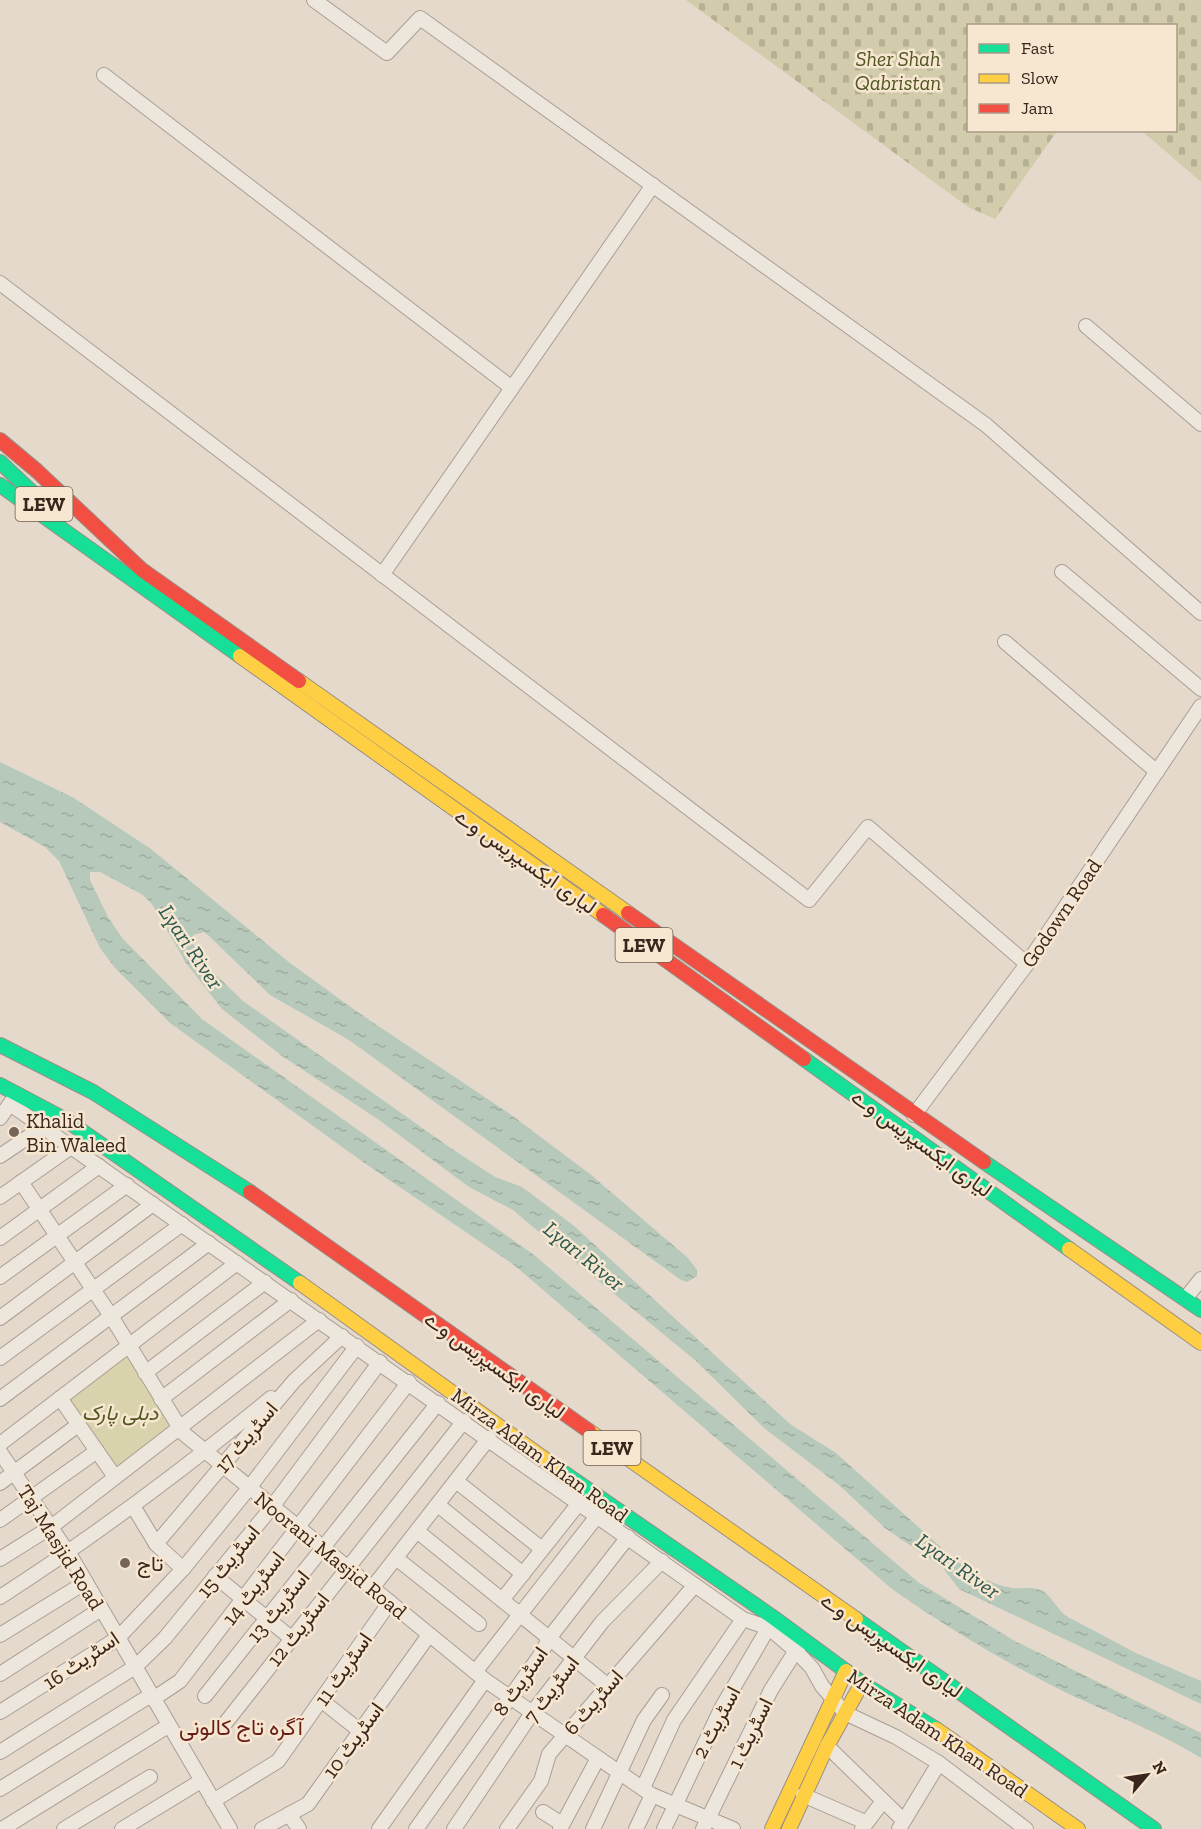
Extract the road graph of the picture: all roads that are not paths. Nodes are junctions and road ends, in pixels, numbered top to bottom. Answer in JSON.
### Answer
{"nodes":[{"id":1,"x":314,"y":0,"type":"edge"},
{"id":2,"x":104,"y":75,"type":"dead end"},
{"id":3,"x":652,"y":185,"type":"junction"},
{"id":4,"x":0,"y":283,"type":"edge"},
{"id":5,"x":1086,"y":326,"type":"dead end"},
{"id":6,"x":512,"y":388,"type":"junction"},
{"id":7,"x":1201,"y":424,"type":"edge"},
{"id":8,"x":0,"y":441,"type":"edge"},
{"id":9,"x":0,"y":462,"type":"edge"},
{"id":10,"x":0,"y":485,"type":"edge"},
{"id":11,"x":88,"y":546,"type":"junction"},
{"id":12,"x":1062,"y":572,"type":"dead end"},
{"id":13,"x":382,"y":575,"type":"junction"},
{"id":14,"x":1201,"y":613,"type":"edge"},
{"id":15,"x":1005,"y":642,"type":"dead end"},
{"id":16,"x":1201,"y":689,"type":"edge"},
{"id":17,"x":1201,"y":706,"type":"edge"},
{"id":18,"x":1156,"y":772,"type":"junction"},
{"id":19,"x":1027,"y":964,"type":"junction"},
{"id":20,"x":0,"y":1045,"type":"edge"},
{"id":21,"x":0,"y":1085,"type":"edge"},
{"id":22,"x":14,"y":1099,"type":"junction"},
{"id":23,"x":914,"y":1115,"type":"junction"},
{"id":24,"x":0,"y":1118,"type":"edge"},
{"id":25,"x":43,"y":1127,"type":"junction"},
{"id":26,"x":71,"y":1147,"type":"junction"},
{"id":27,"x":0,"y":1156,"type":"edge"},
{"id":28,"x":99,"y":1166,"type":"junction"},
{"id":29,"x":21,"y":1182,"type":"junction"},
{"id":30,"x":127,"y":1185,"type":"junction"},
{"id":31,"x":0,"y":1197,"type":"edge"},
{"id":32,"x":153,"y":1204,"type":"junction"},
{"id":33,"x":39,"y":1209,"type":"junction"},
{"id":34,"x":182,"y":1224,"type":"junction"},
{"id":35,"x":57,"y":1236,"type":"junction"},
{"id":36,"x":0,"y":1238,"type":"edge"},
{"id":37,"x":209,"y":1243,"type":"junction"},
{"id":38,"x":75,"y":1262,"type":"junction"},
{"id":39,"x":237,"y":1263,"type":"junction"},
{"id":40,"x":0,"y":1277,"type":"edge"},
{"id":41,"x":1201,"y":1279,"type":"edge"},
{"id":42,"x":265,"y":1282,"type":"junction"},
{"id":43,"x":93,"y":1291,"type":"junction"},
{"id":44,"x":1185,"y":1299,"type":"junction"},
{"id":45,"x":291,"y":1300,"type":"junction"},
{"id":46,"x":1201,"y":1310,"type":"edge"},
{"id":47,"x":111,"y":1316,"type":"junction"},
{"id":48,"x":0,"y":1318,"type":"edge"},
{"id":49,"x":319,"y":1320,"type":"junction"},
{"id":50,"x":342,"y":1336,"type":"junction"},
{"id":51,"x":1201,"y":1343,"type":"edge"},
{"id":52,"x":128,"y":1346,"type":"junction"},
{"id":53,"x":357,"y":1346,"type":"junction"},
{"id":54,"x":0,"y":1358,"type":"edge"},
{"id":55,"x":380,"y":1362,"type":"junction"},
{"id":56,"x":145,"y":1373,"type":"junction"},
{"id":57,"x":409,"y":1382,"type":"junction"},
{"id":58,"x":60,"y":1398,"type":"junction"},
{"id":59,"x":0,"y":1399,"type":"edge"},
{"id":60,"x":161,"y":1399,"type":"junction"},
{"id":61,"x":276,"y":1402,"type":"junction"},
{"id":62,"x":438,"y":1403,"type":"junction"},
{"id":63,"x":464,"y":1421,"type":"junction"},
{"id":64,"x":78,"y":1425,"type":"junction"},
{"id":65,"x":178,"y":1426,"type":"junction"},
{"id":66,"x":489,"y":1438,"type":"junction"},
{"id":67,"x":0,"y":1444,"type":"edge"},
{"id":68,"x":97,"y":1451,"type":"junction"},
{"id":69,"x":0,"y":1452,"type":"edge"},
{"id":70,"x":205,"y":1452,"type":"junction"},
{"id":71,"x":221,"y":1466,"type":"junction"},
{"id":72,"x":15,"y":1474,"type":"junction"},
{"id":73,"x":114,"y":1477,"type":"junction"},
{"id":74,"x":456,"y":1481,"type":"junction"},
{"id":75,"x":0,"y":1483,"type":"edge"},
{"id":76,"x":249,"y":1488,"type":"junction"},
{"id":77,"x":32,"y":1500,"type":"junction"},
{"id":78,"x":580,"y":1502,"type":"junction"},
{"id":79,"x":438,"y":1505,"type":"junction"},
{"id":80,"x":133,"y":1506,"type":"junction"},
{"id":81,"x":272,"y":1507,"type":"junction"},
{"id":82,"x":598,"y":1515,"type":"junction"},
{"id":83,"x":0,"y":1520,"type":"edge"},
{"id":84,"x":51,"y":1527,"type":"junction"},
{"id":85,"x":300,"y":1528,"type":"junction"},
{"id":86,"x":417,"y":1531,"type":"junction"},
{"id":87,"x":628,"y":1537,"type":"junction"},
{"id":88,"x":156,"y":1544,"type":"junction"},
{"id":89,"x":325,"y":1547,"type":"junction"},
{"id":90,"x":542,"y":1550,"type":"junction"},
{"id":91,"x":68,"y":1553,"type":"junction"},
{"id":92,"x":396,"y":1558,"type":"junction"},
{"id":93,"x":0,"y":1559,"type":"edge"},
{"id":94,"x":662,"y":1561,"type":"junction"},
{"id":95,"x":348,"y":1566,"type":"junction"},
{"id":96,"x":183,"y":1569,"type":"junction"},
{"id":97,"x":523,"y":1574,"type":"junction"},
{"id":98,"x":215,"y":1576,"type":"junction"},
{"id":99,"x":86,"y":1582,"type":"junction"},
{"id":100,"x":695,"y":1585,"type":"junction"},
{"id":101,"x":373,"y":1587,"type":"junction"},
{"id":102,"x":0,"y":1597,"type":"edge"},
{"id":103,"x":244,"y":1599,"type":"junction"},
{"id":104,"x":502,"y":1600,"type":"junction"},
{"id":105,"x":390,"y":1602,"type":"junction"},
{"id":106,"x":101,"y":1609,"type":"junction"},
{"id":107,"x":520,"y":1614,"type":"junction"},
{"id":108,"x":268,"y":1619,"type":"junction"},
{"id":109,"x":743,"y":1619,"type":"junction"},
{"id":110,"x":772,"y":1623,"type":"junction"},
{"id":111,"x":479,"y":1624,"type":"dead end"},
{"id":112,"x":0,"y":1635,"type":"edge"},
{"id":113,"x":429,"y":1635,"type":"junction"},
{"id":114,"x":550,"y":1637,"type":"junction"},
{"id":115,"x":118,"y":1638,"type":"junction"},
{"id":116,"x":291,"y":1638,"type":"junction"},
{"id":117,"x":799,"y":1646,"type":"junction"},
{"id":118,"x":574,"y":1658,"type":"junction"},
{"id":119,"x":135,"y":1667,"type":"junction"},
{"id":120,"x":846,"y":1671,"type":"junction"},
{"id":121,"x":0,"y":1674,"type":"edge"},
{"id":122,"x":480,"y":1676,"type":"junction"},
{"id":123,"x":862,"y":1683,"type":"junction"},
{"id":124,"x":607,"y":1686,"type":"junction"},
{"id":125,"x":662,"y":1695,"type":"dead end"},
{"id":126,"x":206,"y":1696,"type":"dead end"},
{"id":127,"x":152,"y":1697,"type":"junction"},
{"id":128,"x":508,"y":1697,"type":"junction"},
{"id":129,"x":321,"y":1700,"type":"junction"},
{"id":130,"x":833,"y":1700,"type":"junction"},
{"id":131,"x":0,"y":1712,"type":"edge"},
{"id":132,"x":532,"y":1713,"type":"junction"},
{"id":133,"x":845,"y":1713,"type":"junction"},
{"id":134,"x":168,"y":1726,"type":"junction"},
{"id":135,"x":223,"y":1726,"type":"dead end"},
{"id":136,"x":360,"y":1731,"type":"junction"},
{"id":137,"x":566,"y":1733,"type":"junction"},
{"id":138,"x":827,"y":1746,"type":"junction"},
{"id":139,"x":0,"y":1752,"type":"edge"},
{"id":140,"x":598,"y":1758,"type":"junction"},
{"id":141,"x":939,"y":1763,"type":"junction"},
{"id":142,"x":620,"y":1773,"type":"junction"},
{"id":143,"x":150,"y":1777,"type":"dead end"},
{"id":144,"x":201,"y":1781,"type":"junction"},
{"id":145,"x":0,"y":1789,"type":"edge"},
{"id":146,"x":647,"y":1792,"type":"junction"},
{"id":147,"x":803,"y":1795,"type":"junction"},
{"id":148,"x":213,"y":1801,"type":"junction"},
{"id":149,"x":884,"y":1801,"type":"junction"},
{"id":150,"x":674,"y":1805,"type":"junction"},
{"id":151,"x":543,"y":1812,"type":"dead end"},
{"id":152,"x":289,"y":1814,"type":"junction"},
{"id":153,"x":705,"y":1824,"type":"edge"},
{"id":154,"x":863,"y":1826,"type":"edge"},
{"id":155,"x":902,"y":1826,"type":"edge"},
{"id":156,"x":561,"y":1827,"type":"edge"},
{"id":157,"x":2,"y":1829,"type":"edge"},
{"id":158,"x":64,"y":1829,"type":"edge"},
{"id":159,"x":122,"y":1829,"type":"edge"},
{"id":160,"x":230,"y":1829,"type":"edge"},
{"id":161,"x":262,"y":1829,"type":"edge"},
{"id":162,"x":299,"y":1829,"type":"edge"},
{"id":163,"x":379,"y":1829,"type":"edge"},
{"id":164,"x":416,"y":1829,"type":"edge"},
{"id":165,"x":454,"y":1829,"type":"edge"},
{"id":166,"x":507,"y":1829,"type":"edge"},
{"id":167,"x":593,"y":1829,"type":"edge"},
{"id":168,"x":636,"y":1829,"type":"edge"},
{"id":169,"x":664,"y":1829,"type":"edge"},
{"id":170,"x":733,"y":1829,"type":"edge"},
{"id":171,"x":772,"y":1829,"type":"edge"},
{"id":172,"x":789,"y":1829,"type":"edge"},
{"id":173,"x":1026,"y":1829,"type":"edge"},
{"id":174,"x":1078,"y":1829,"type":"edge"},
{"id":175,"x":1154,"y":1829,"type":"edge"}],
"edges":[{"from":1,"to":3,"type":"street"},
{"from":2,"to":6,"type":"street"},
{"from":3,"to":6,"type":"street"},
{"from":3,"to":14,"type":"street"},
{"from":4,"to":13,"type":"street"},
{"from":5,"to":7,"type":"street"},
{"from":6,"to":13,"type":"street"},
{"from":8,"to":23,"type":"main road"},
{"from":9,"to":11,"type":"main road","number":"LEW"},
{"from":10,"to":11,"type":"main road","number":"LEW"},
{"from":11,"to":51,"type":"main road","name":"لیاری ایکسپریس وے","number":"LEW"},
{"from":12,"to":16,"type":"street"},
{"from":13,"to":19,"type":"street"},
{"from":15,"to":18,"type":"street"},
{"from":17,"to":18,"type":"street","name":"Godown Road"},
{"from":18,"to":19,"type":"street","name":"Godown Road"},
{"from":19,"to":23,"type":"street","name":"Godown Road"},
{"from":20,"to":175,"type":"main road","name":"لیاری ایکسپریس وے","number":"LEW"},
{"from":21,"to":22,"type":"main road","name":"Mirza Adam Khan Road"},
{"from":22,"to":24,"type":"street"},
{"from":22,"to":25,"type":"street"},
{"from":22,"to":110,"type":"main road","name":"Mirza Adam Khan Road"},
{"from":23,"to":44,"type":"main road"},
{"from":25,"to":26,"type":"street"},
{"from":25,"to":27,"type":"street"},
{"from":26,"to":28,"type":"street"},
{"from":26,"to":29,"type":"street"},
{"from":28,"to":30,"type":"street"},
{"from":28,"to":33,"type":"street"},
{"from":29,"to":31,"type":"street"},
{"from":29,"to":33,"type":"street","name":"Noorani Masjid Road"},
{"from":30,"to":32,"type":"street"},
{"from":30,"to":35,"type":"street"},
{"from":32,"to":34,"type":"street"},
{"from":32,"to":38,"type":"street"},
{"from":33,"to":35,"type":"street","name":"Noorani Masjid Road"},
{"from":33,"to":36,"type":"street"},
{"from":34,"to":37,"type":"street"},
{"from":34,"to":43,"type":"street"},
{"from":35,"to":38,"type":"street","name":"Noorani Masjid Road"},
{"from":35,"to":40,"type":"street"},
{"from":37,"to":39,"type":"street"},
{"from":37,"to":47,"type":"street"},
{"from":38,"to":43,"type":"street","name":"Noorani Masjid Road"},
{"from":38,"to":48,"type":"street"},
{"from":39,"to":42,"type":"street"},
{"from":39,"to":52,"type":"street"},
{"from":41,"to":44,"type":"street"},
{"from":42,"to":45,"type":"street"},
{"from":42,"to":56,"type":"street"},
{"from":43,"to":47,"type":"street","name":"Noorani Masjid Road"},
{"from":43,"to":54,"type":"street"},
{"from":44,"to":46,"type":"main road"},
{"from":45,"to":49,"type":"street"},
{"from":45,"to":60,"type":"street"},
{"from":47,"to":52,"type":"street","name":"Noorani Masjid Road"},
{"from":47,"to":59,"type":"street"},
{"from":49,"to":50,"type":"street"},
{"from":49,"to":65,"type":"street"},
{"from":50,"to":53,"type":"street"},
{"from":50,"to":61,"type":"street","name":"اسٹریٹ 17"},
{"from":52,"to":56,"type":"street","name":"Noorani Masjid Road"},
{"from":52,"to":58,"type":"street"},
{"from":53,"to":55,"type":"street"},
{"from":53,"to":76,"type":"street","name":"اسٹریٹ 16"},
{"from":55,"to":57,"type":"street"},
{"from":55,"to":81,"type":"street","name":"اسٹریٹ 15"},
{"from":56,"to":60,"type":"street","name":"Noorani Masjid Road"},
{"from":57,"to":62,"type":"street"},
{"from":57,"to":85,"type":"street","name":"اسٹریٹ 14"},
{"from":58,"to":64,"type":"street"},
{"from":58,"to":67,"type":"street"},
{"from":60,"to":65,"type":"street","name":"Noorani Masjid Road"},
{"from":61,"to":70,"type":"street"},
{"from":61,"to":71,"type":"street","name":"اسٹریٹ 17"},
{"from":62,"to":63,"type":"street"},
{"from":62,"to":89,"type":"street","name":"اسٹریٹ 13"},
{"from":63,"to":66,"type":"street"},
{"from":63,"to":95,"type":"street","name":"اسٹریٹ 12"},
{"from":64,"to":68,"type":"street"},
{"from":64,"to":72,"type":"street"},
{"from":65,"to":70,"type":"street","name":"Noorani Masjid Road"},
{"from":65,"to":73,"type":"street"},
{"from":66,"to":74,"type":"street"},
{"from":66,"to":78,"type":"street"},
{"from":68,"to":73,"type":"street"},
{"from":68,"to":77,"type":"street"},
{"from":69,"to":72,"type":"street","name":"Taj Masjid Road"},
{"from":70,"to":71,"type":"street","name":"Noorani Masjid Road"},
{"from":70,"to":80,"type":"street"},
{"from":71,"to":76,"type":"street","name":"Noorani Masjid Road"},
{"from":71,"to":88,"type":"street","name":"اسٹریٹ 17"},
{"from":72,"to":75,"type":"street"},
{"from":72,"to":77,"type":"street","name":"Taj Masjid Road"},
{"from":73,"to":84,"type":"street"},
{"from":74,"to":79,"type":"street"},
{"from":74,"to":90,"type":"street"},
{"from":76,"to":81,"type":"street","name":"Noorani Masjid Road"},
{"from":76,"to":96,"type":"street","name":"اسٹریٹ 16"},
{"from":77,"to":83,"type":"street"},
{"from":77,"to":84,"type":"street","name":"Taj Masjid Road"},
{"from":78,"to":82,"type":"street"},
{"from":78,"to":90,"type":"street"},
{"from":79,"to":86,"type":"street"},
{"from":79,"to":97,"type":"street"},
{"from":80,"to":88,"type":"street"},
{"from":80,"to":91,"type":"street"},
{"from":81,"to":85,"type":"street","name":"Noorani Masjid Road"},
{"from":81,"to":98,"type":"street","name":"اسٹریٹ 15"},
{"from":82,"to":87,"type":"street"},
{"from":82,"to":107,"type":"street"},
{"from":84,"to":91,"type":"street","name":"Taj Masjid Road"},
{"from":84,"to":93,"type":"street"},
{"from":85,"to":89,"type":"street","name":"Noorani Masjid Road"},
{"from":85,"to":103,"type":"street","name":"اسٹریٹ 14"},
{"from":86,"to":92,"type":"street"},
{"from":86,"to":104,"type":"street"},
{"from":87,"to":94,"type":"street"},
{"from":87,"to":114,"type":"street","name":"اسٹریٹ 8"},
{"from":88,"to":96,"type":"street"},
{"from":89,"to":95,"type":"street","name":"Noorani Masjid Road"},
{"from":89,"to":108,"type":"street","name":"اسٹریٹ 13"},
{"from":90,"to":97,"type":"street"},
{"from":91,"to":99,"type":"street","name":"Taj Masjid Road"},
{"from":91,"to":102,"type":"street"},
{"from":92,"to":101,"type":"street"},
{"from":92,"to":111,"type":"street"},
{"from":94,"to":100,"type":"street"},
{"from":94,"to":118,"type":"street","name":"اسٹریٹ 7"},
{"from":95,"to":101,"type":"street","name":"Noorani Masjid Road"},
{"from":95,"to":116,"type":"street","name":"اسٹریٹ 12"},
{"from":96,"to":115,"type":"street","name":"اسٹریٹ 16"},
{"from":97,"to":104,"type":"street"},
{"from":98,"to":103,"type":"street"},
{"from":98,"to":119,"type":"street","name":"اسٹریٹ 15"},
{"from":99,"to":106,"type":"street","name":"Taj Masjid Road"},
{"from":99,"to":112,"type":"street"},
{"from":100,"to":109,"type":"street"},
{"from":100,"to":124,"type":"street","name":"اسٹریٹ 6"},
{"from":101,"to":105,"type":"street","name":"Noorani Masjid Road"},
{"from":103,"to":108,"type":"street"},
{"from":103,"to":127,"type":"street","name":"اسٹریٹ 14"},
{"from":104,"to":107,"type":"street"},
{"from":105,"to":113,"type":"street","name":"Noorani Masjid Road"},
{"from":105,"to":129,"type":"street","name":"اسٹریٹ 11"},
{"from":106,"to":115,"type":"street","name":"Taj Masjid Road"},
{"from":106,"to":121,"type":"street"},
{"from":107,"to":114,"type":"street"},
{"from":107,"to":122,"type":"street"},
{"from":108,"to":116,"type":"street"},
{"from":108,"to":126,"type":"street","name":"اسٹریٹ 13"},
{"from":109,"to":110,"type":"street"},
{"from":109,"to":146,"type":"street"},
{"from":110,"to":117,"type":"main road","name":"Mirza Adam Khan Road"},
{"from":110,"to":150,"type":"street","name":"اسٹریٹ 2"},
{"from":113,"to":122,"type":"street","name":"Noorani Masjid Road"},
{"from":113,"to":136,"type":"street","name":"اسٹریٹ 10"},
{"from":114,"to":118,"type":"street"},
{"from":114,"to":128,"type":"street","name":"اسٹریٹ 8"},
{"from":115,"to":119,"type":"street","name":"Taj Masjid Road"},
{"from":115,"to":131,"type":"street","name":"اسٹریٹ 16"},
{"from":116,"to":135,"type":"street","name":"اسٹریٹ 12"},
{"from":117,"to":120,"type":"main road","name":"Mirza Adam Khan Road"},
{"from":117,"to":130,"type":"street"},
{"from":117,"to":153,"type":"street","name":"اسٹریٹ 1"},
{"from":118,"to":124,"type":"street"},
{"from":118,"to":132,"type":"street","name":"اسٹریٹ 7"},
{"from":119,"to":127,"type":"street","name":"Taj Masjid Road"},
{"from":119,"to":139,"type":"street","name":"اسٹریٹ 15"},
{"from":120,"to":123,"type":"main road","name":"Mirza Adam Khan Road"},
{"from":120,"to":130,"type":"main road"},
{"from":122,"to":128,"type":"street","name":"Noorani Masjid Road"},
{"from":122,"to":163,"type":"street"},
{"from":123,"to":133,"type":"main road"},
{"from":123,"to":174,"type":"main road","name":"Mirza Adam Khan Road"},
{"from":124,"to":137,"type":"street","name":"اسٹریٹ 6"},
{"from":125,"to":142,"type":"street"},
{"from":127,"to":134,"type":"street","name":"Taj Masjid Road"},
{"from":127,"to":145,"type":"street","name":"اسٹریٹ 14"},
{"from":128,"to":132,"type":"street","name":"Noorani Masjid Road"},
{"from":128,"to":164,"type":"street","name":"اسٹریٹ 8"},
{"from":129,"to":136,"type":"street"},
{"from":129,"to":148,"type":"street","name":"اسٹریٹ 11"},
{"from":130,"to":133,"type":"street"},
{"from":130,"to":171,"type":"main road"},
{"from":132,"to":137,"type":"street","name":"Noorani Masjid Road"},
{"from":132,"to":165,"type":"street","name":"اسٹریٹ 7"},
{"from":133,"to":138,"type":"main road"},
{"from":133,"to":141,"type":"street"},
{"from":134,"to":144,"type":"street","name":"Taj Masjid Road"},
{"from":134,"to":157,"type":"street"},
{"from":136,"to":152,"type":"street","name":"اسٹریٹ 10"},
{"from":137,"to":140,"type":"street","name":"Noorani Masjid Road"},
{"from":137,"to":166,"type":"street","name":"اسٹریٹ 6"},
{"from":138,"to":147,"type":"main road"},
{"from":138,"to":149,"type":"street"},
{"from":140,"to":142,"type":"street","name":"Noorani Masjid Road"},
{"from":140,"to":156,"type":"street"},
{"from":141,"to":155,"type":"street"},
{"from":141,"to":173,"type":"street"},
{"from":142,"to":146,"type":"street","name":"Noorani Masjid Road"},
{"from":142,"to":167,"type":"street"},
{"from":143,"to":158,"type":"street"},
{"from":144,"to":148,"type":"street","name":"Taj Masjid Road"},
{"from":144,"to":159,"type":"street"},
{"from":146,"to":150,"type":"street","name":"Noorani Masjid Road"},
{"from":146,"to":168,"type":"street"},
{"from":147,"to":154,"type":"street"},
{"from":147,"to":172,"type":"main road"},
{"from":148,"to":160,"type":"street","name":"Taj Masjid Road"},
{"from":149,"to":154,"type":"street"},
{"from":149,"to":155,"type":"street"},
{"from":150,"to":153,"type":"street","name":"Noorani Masjid Road"},
{"from":150,"to":169,"type":"street","name":"اسٹریٹ 2"},
{"from":151,"to":156,"type":"street"},
{"from":152,"to":161,"type":"street","name":"اسٹریٹ 10"},
{"from":152,"to":162,"type":"street"},
{"from":153,"to":170,"type":"street","name":"Noorani Masjid Road"}]}
